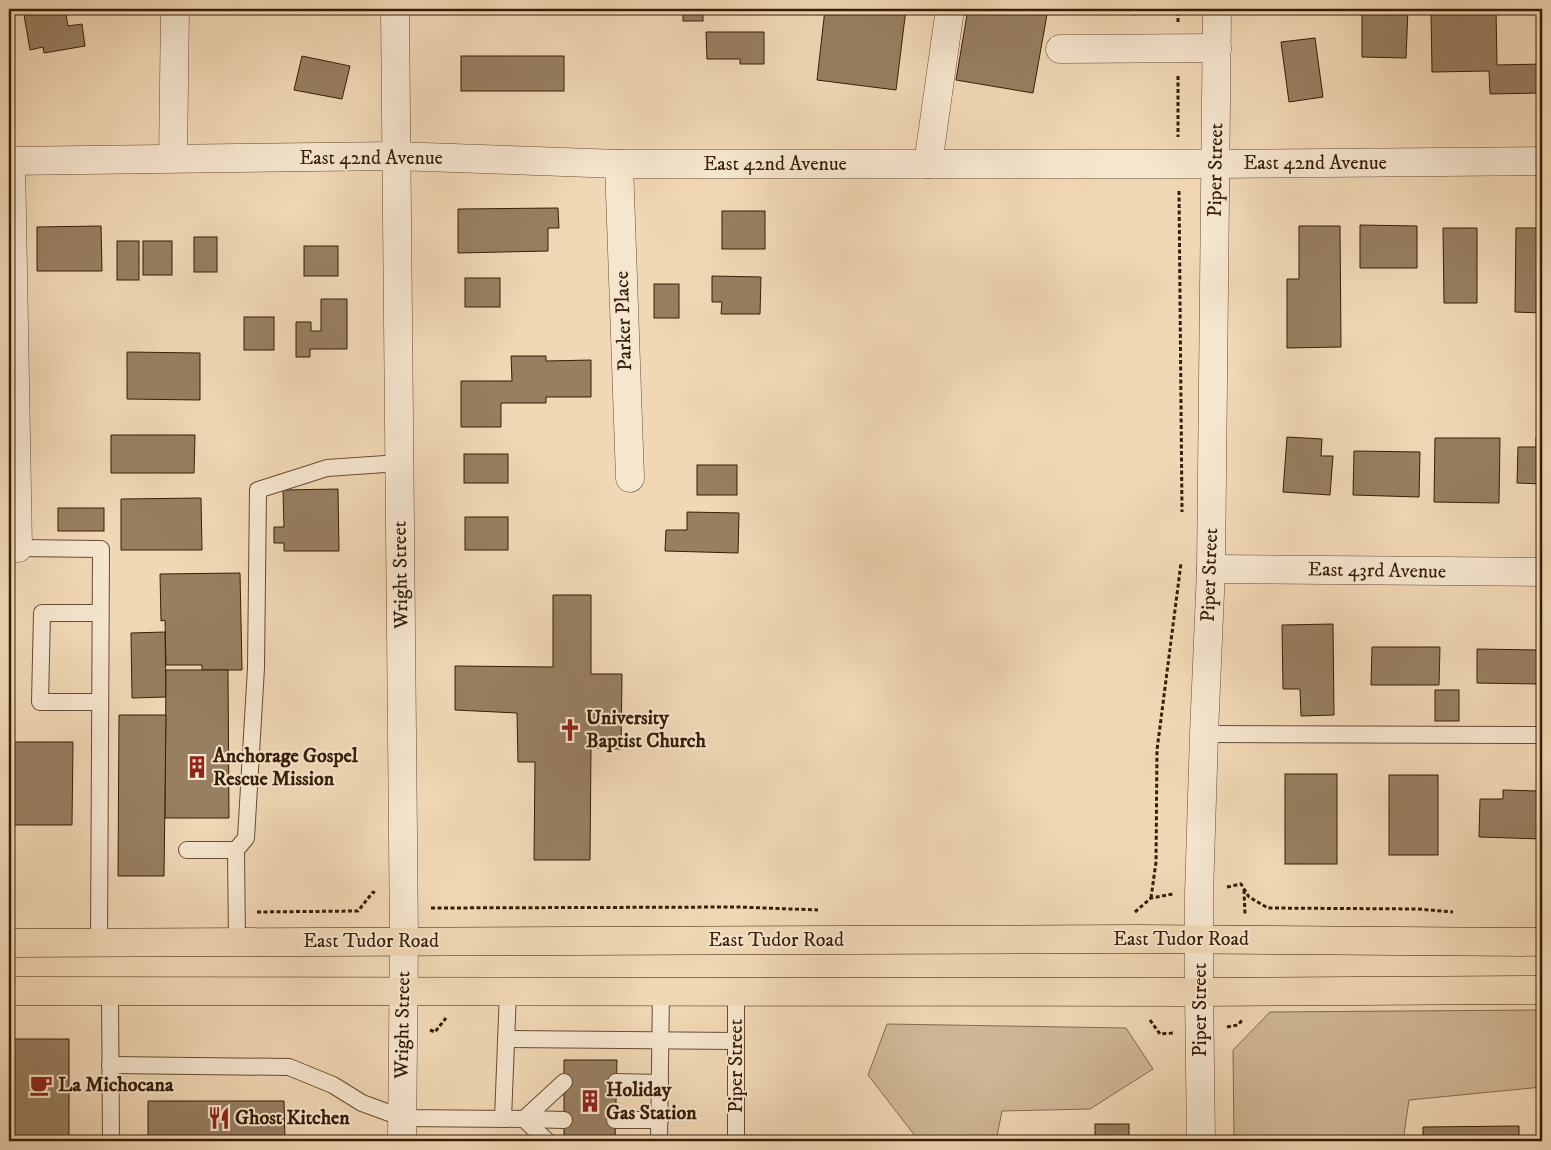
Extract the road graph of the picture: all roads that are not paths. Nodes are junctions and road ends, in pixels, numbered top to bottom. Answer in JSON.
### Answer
{"nodes":[{"id":1,"x":175,"y":9,"type":"edge"},
{"id":2,"x":395,"y":9,"type":"edge"},
{"id":3,"x":950,"y":9,"type":"edge"},
{"id":4,"x":1217,"y":9,"type":"edge"},
{"id":5,"x":1217,"y":48,"type":"junction"},
{"id":6,"x":1060,"y":50,"type":"dead end"},
{"id":7,"x":396,"y":156,"type":"junction"},
{"id":8,"x":173,"y":158,"type":"junction"},
{"id":9,"x":1542,"y":161,"type":"edge"},
{"id":10,"x":10,"y":162,"type":"edge"},
{"id":11,"x":619,"y":164,"type":"junction"},
{"id":12,"x":928,"y":164,"type":"junction"},
{"id":13,"x":1216,"y":164,"type":"junction"},
{"id":14,"x":400,"y":463,"type":"junction"},
{"id":15,"x":630,"y":478,"type":"dead end"},
{"id":16,"x":18,"y":548,"type":"joint"},
{"id":17,"x":1211,"y":569,"type":"junction"},
{"id":18,"x":1542,"y":572,"type":"edge"},
{"id":19,"x":100,"y":613,"type":"junction"},
{"id":20,"x":100,"y":702,"type":"junction"},
{"id":21,"x":1204,"y":734,"type":"junction"},
{"id":22,"x":1542,"y":735,"type":"edge"},
{"id":23,"x":187,"y":850,"type":"dead end"},
{"id":24,"x":236,"y":850,"type":"junction"},
{"id":25,"x":1199,"y":939,"type":"junction"},
{"id":26,"x":404,"y":941,"type":"junction"},
{"id":27,"x":237,"y":942,"type":"junction"},
{"id":28,"x":1542,"y":942,"type":"edge"},
{"id":29,"x":99,"y":943,"type":"junction"},
{"id":30,"x":9,"y":944,"type":"edge"},
{"id":31,"x":1542,"y":990,"type":"edge"},
{"id":32,"x":9,"y":991,"type":"edge"},
{"id":33,"x":110,"y":991,"type":"junction"},
{"id":34,"x":403,"y":991,"type":"junction"},
{"id":35,"x":508,"y":991,"type":"junction"},
{"id":36,"x":661,"y":992,"type":"junction"},
{"id":37,"x":736,"y":992,"type":"junction"},
{"id":38,"x":1199,"y":992,"type":"junction"},
{"id":39,"x":506,"y":1039,"type":"junction"},
{"id":40,"x":661,"y":1041,"type":"junction"},
{"id":41,"x":736,"y":1041,"type":"junction"},
{"id":42,"x":110,"y":1065,"type":"junction"},
{"id":43,"x":564,"y":1082,"type":"dead end"},
{"id":44,"x":616,"y":1082,"type":"dead end"},
{"id":45,"x":660,"y":1083,"type":"junction"},
{"id":46,"x":503,"y":1119,"type":"junction"},
{"id":47,"x":524,"y":1119,"type":"junction"},
{"id":48,"x":564,"y":1120,"type":"dead end"},
{"id":49,"x":615,"y":1120,"type":"dead end"},
{"id":50,"x":660,"y":1120,"type":"junction"},
{"id":51,"x":402,"y":1130,"type":"edge"},
{"id":52,"x":111,"y":1141,"type":"edge"},
{"id":53,"x":547,"y":1141,"type":"edge"},
{"id":54,"x":659,"y":1141,"type":"edge"},
{"id":55,"x":736,"y":1141,"type":"edge"},
{"id":56,"x":1201,"y":1141,"type":"edge"}],
"edges":[{"from":1,"to":8,"type":"street"},
{"from":2,"to":7,"type":"street","name":"Wright Street"},
{"from":3,"to":12,"type":"street"},
{"from":4,"to":5,"type":"street","name":"Piper Street"},
{"from":5,"to":6,"type":"street"},
{"from":5,"to":13,"type":"street","name":"Piper Street"},
{"from":7,"to":8,"type":"street","name":"East 42nd Avenue"},
{"from":7,"to":11,"type":"street","name":"East 42nd Avenue"},
{"from":7,"to":14,"type":"street","name":"Wright Street"},
{"from":8,"to":10,"type":"street","name":"East 42nd Avenue"},
{"from":9,"to":13,"type":"street","name":"East 42nd Avenue"},
{"from":10,"to":16,"type":"street"},
{"from":11,"to":12,"type":"street","name":"East 42nd Avenue"},
{"from":11,"to":15,"type":"street","name":"Parker Place"},
{"from":12,"to":13,"type":"street","name":"East 42nd Avenue"},
{"from":13,"to":17,"type":"street","name":"Piper Street"},
{"from":14,"to":24,"type":"lane"},
{"from":14,"to":26,"type":"street","name":"Wright Street"},
{"from":16,"to":19,"type":"lane"},
{"from":17,"to":18,"type":"street","name":"East 43rd Avenue"},
{"from":17,"to":21,"type":"street","name":"Piper Street"},
{"from":19,"to":20,"type":"lane"},
{"from":19,"to":20,"type":"lane"},
{"from":20,"to":29,"type":"lane"},
{"from":21,"to":22,"type":"lane"},
{"from":21,"to":25,"type":"street","name":"Piper Street"},
{"from":23,"to":24,"type":"lane"},
{"from":24,"to":27,"type":"lane"},
{"from":25,"to":26,"type":"main road","name":"East Tudor Road"},
{"from":25,"to":28,"type":"main road","name":"East Tudor Road"},
{"from":25,"to":38,"type":"street","name":"Piper Street"},
{"from":26,"to":27,"type":"main road","name":"East Tudor Road"},
{"from":26,"to":34,"type":"street","name":"Wright Street"},
{"from":27,"to":29,"type":"main road","name":"East Tudor Road"},
{"from":29,"to":30,"type":"main road","name":"East Tudor Road"},
{"from":31,"to":38,"type":"main road"},
{"from":32,"to":33,"type":"main road"},
{"from":33,"to":34,"type":"main road"},
{"from":33,"to":42,"type":"lane"},
{"from":34,"to":35,"type":"main road"},
{"from":34,"to":51,"type":"street","name":"Wright Street"},
{"from":35,"to":36,"type":"main road"},
{"from":35,"to":39,"type":"lane"},
{"from":36,"to":37,"type":"main road"},
{"from":36,"to":40,"type":"lane"},
{"from":37,"to":38,"type":"main road"},
{"from":37,"to":41,"type":"lane","name":"Piper Street"},
{"from":38,"to":56,"type":"street","name":"Piper Street"},
{"from":39,"to":40,"type":"lane"},
{"from":39,"to":46,"type":"lane"},
{"from":40,"to":41,"type":"lane"},
{"from":40,"to":45,"type":"lane"},
{"from":41,"to":55,"type":"lane","name":"Piper Street"},
{"from":42,"to":51,"type":"lane"},
{"from":42,"to":52,"type":"lane"},
{"from":43,"to":47,"type":"lane"},
{"from":44,"to":45,"type":"lane"},
{"from":45,"to":50,"type":"lane"},
{"from":46,"to":47,"type":"lane"},
{"from":46,"to":51,"type":"lane"},
{"from":47,"to":48,"type":"lane"},
{"from":47,"to":53,"type":"lane"},
{"from":49,"to":50,"type":"lane"},
{"from":50,"to":54,"type":"lane"}]}
